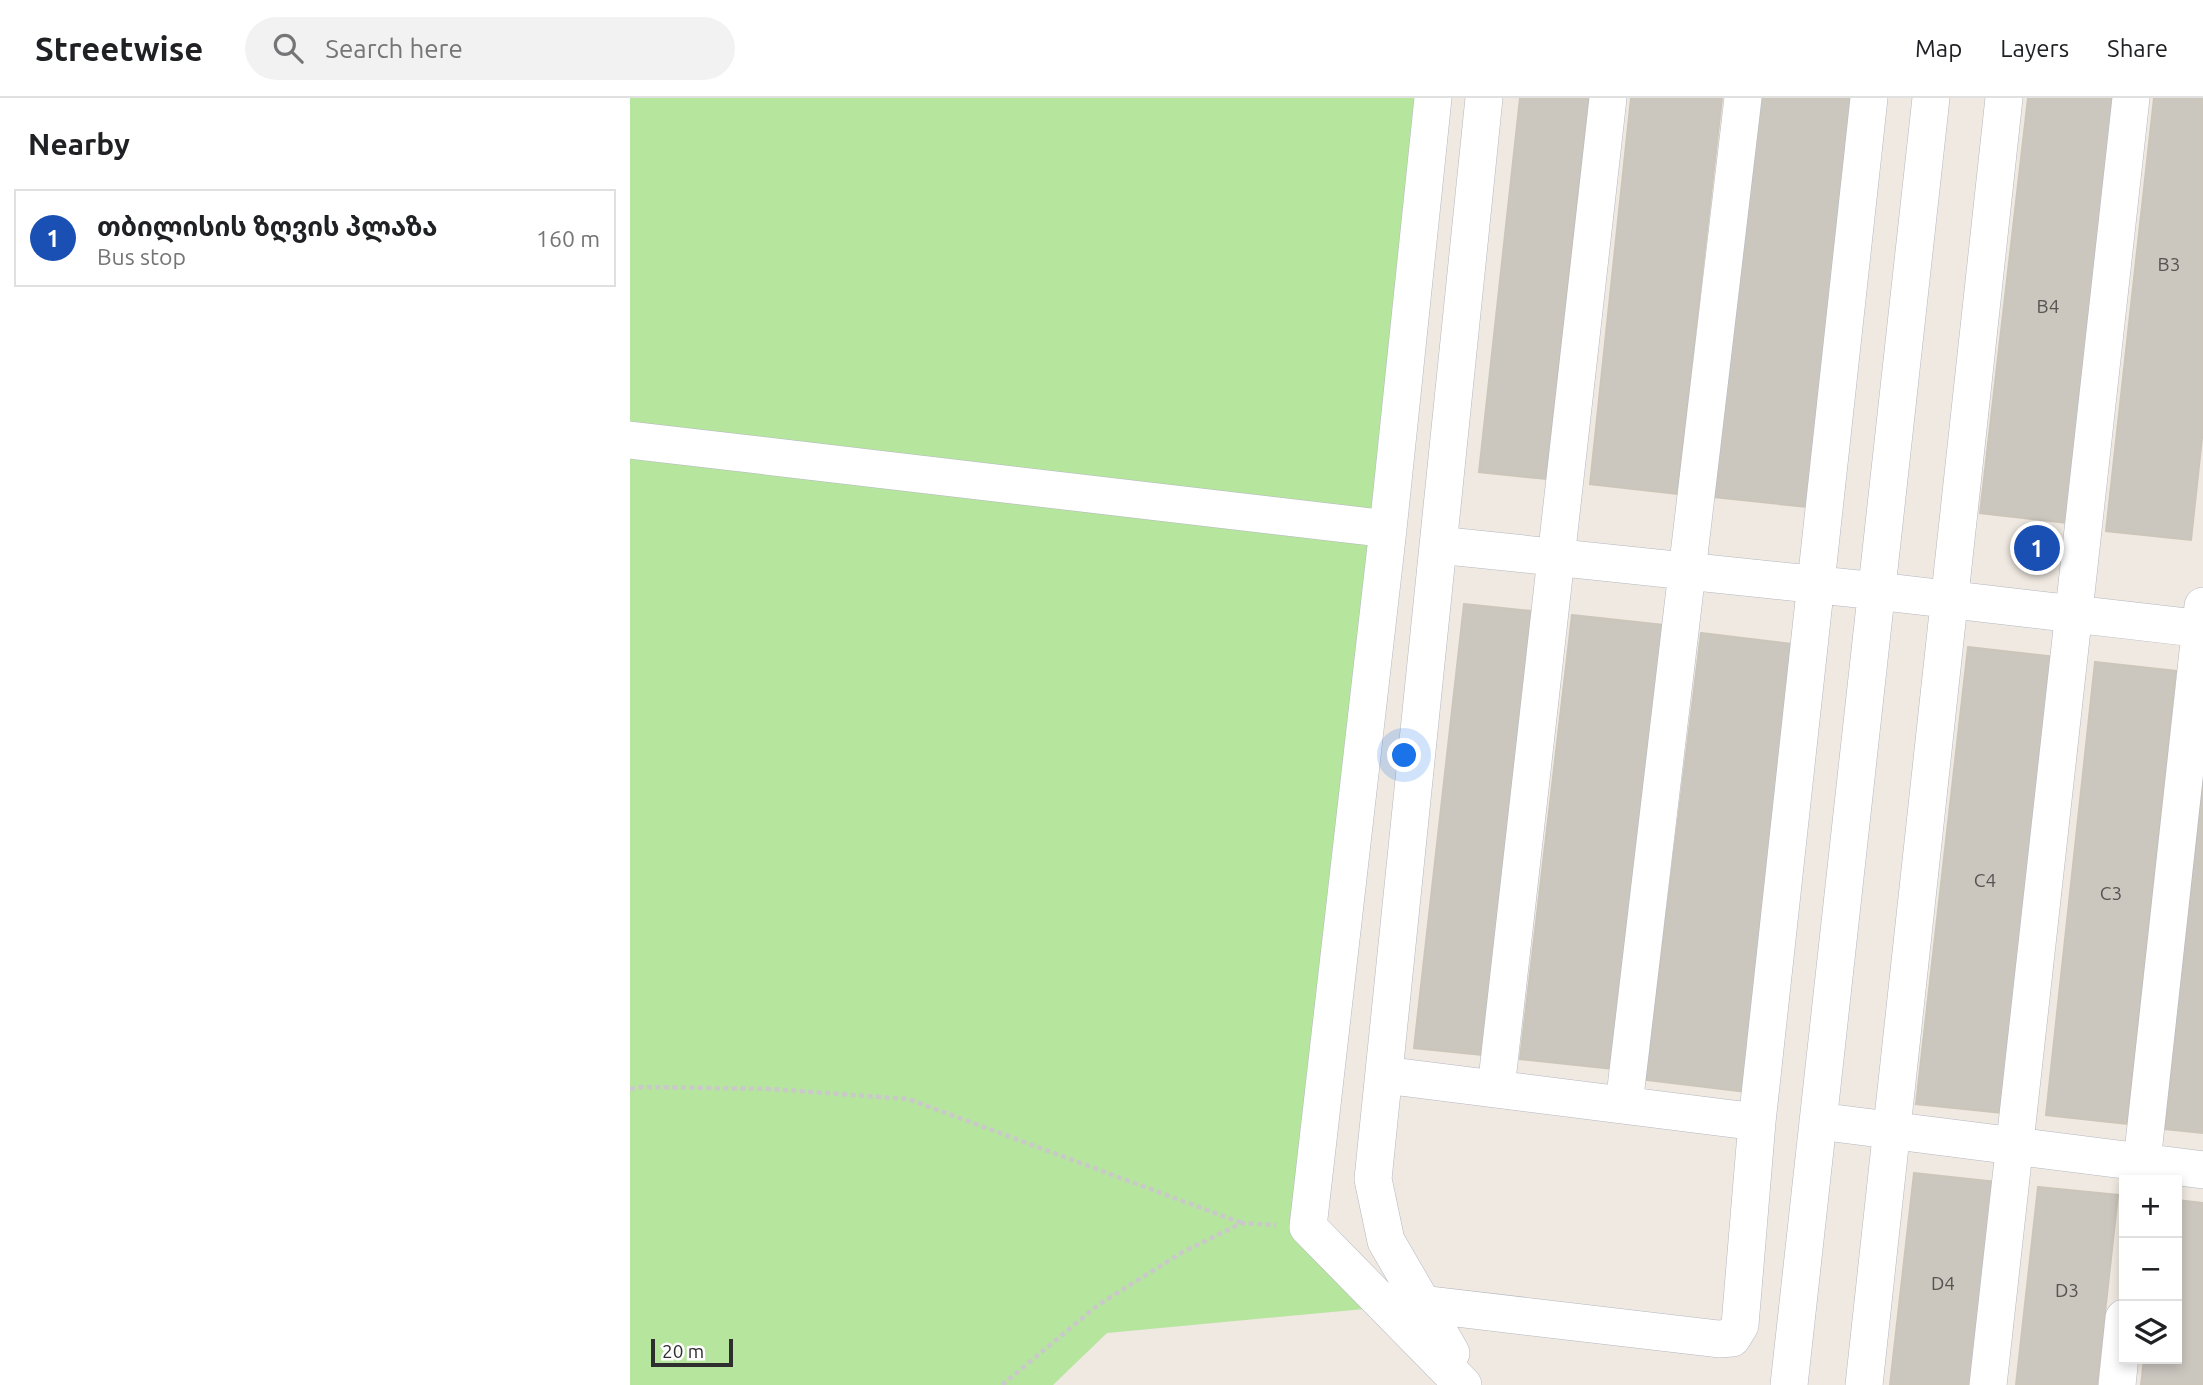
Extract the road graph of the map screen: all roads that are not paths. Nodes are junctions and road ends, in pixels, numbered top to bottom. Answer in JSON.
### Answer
{"nodes":[{"id":1,"x":1433,"y":98,"type":"edge"},
{"id":2,"x":1484,"y":98,"type":"edge"},
{"id":3,"x":1608,"y":98,"type":"edge"},
{"id":4,"x":1743,"y":98,"type":"edge"},
{"id":5,"x":1869,"y":98,"type":"edge"},
{"id":6,"x":1931,"y":98,"type":"edge"},
{"id":7,"x":2004,"y":98,"type":"edge"},
{"id":8,"x":2131,"y":98,"type":"edge"},
{"id":9,"x":630,"y":440,"type":"edge"},
{"id":10,"x":1388,"y":529,"type":"junction"},
{"id":11,"x":1438,"y":545,"type":"junction"},
{"id":12,"x":1556,"y":558,"type":"junction"},
{"id":13,"x":1687,"y":571,"type":"junction"},
{"id":14,"x":1816,"y":585,"type":"junction"},
{"id":15,"x":1877,"y":591,"type":"junction"},
{"id":16,"x":1950,"y":600,"type":"junction"},
{"id":17,"x":2073,"y":614,"type":"junction"},
{"id":18,"x":2202,"y":621,"type":"edge"},
{"id":19,"x":1384,"y":1075,"type":"junction"},
{"id":20,"x":1496,"y":1089,"type":"junction"},
{"id":21,"x":1624,"y":1105,"type":"junction"},
{"id":22,"x":1818,"y":1121,"type":"junction"},
{"id":23,"x":1757,"y":1122,"type":"junction"},
{"id":24,"x":1892,"y":1130,"type":"junction"},
{"id":25,"x":2015,"y":1146,"type":"junction"},
{"id":26,"x":2203,"y":1170,"type":"edge"},
{"id":27,"x":2141,"y":1171,"type":"edge"},
{"id":28,"x":1422,"y":1304,"type":"junction"},
{"id":29,"x":2119,"y":1364,"type":"edge"},
{"id":30,"x":1463,"y":1385,"type":"edge"},
{"id":31,"x":1469,"y":1385,"type":"edge"},
{"id":32,"x":1789,"y":1385,"type":"edge"},
{"id":33,"x":1864,"y":1385,"type":"edge"},
{"id":34,"x":1989,"y":1385,"type":"edge"},
{"id":35,"x":2117,"y":1385,"type":"edge"}],
"edges":[{"from":1,"to":10,"type":"street"},
{"from":2,"to":11,"type":"street"},
{"from":3,"to":12,"type":"street"},
{"from":4,"to":13,"type":"street"},
{"from":5,"to":14,"type":"street"},
{"from":6,"to":15,"type":"street"},
{"from":7,"to":16,"type":"street"},
{"from":8,"to":17,"type":"street"},
{"from":9,"to":10,"type":"street"},
{"from":10,"to":30,"type":"street"},
{"from":11,"to":12,"type":"street"},
{"from":11,"to":19,"type":"street"},
{"from":12,"to":13,"type":"street"},
{"from":12,"to":20,"type":"street"},
{"from":13,"to":14,"type":"street"},
{"from":13,"to":21,"type":"street"},
{"from":14,"to":15,"type":"street"},
{"from":14,"to":23,"type":"street"},
{"from":15,"to":16,"type":"street"},
{"from":15,"to":22,"type":"street"},
{"from":16,"to":17,"type":"street"},
{"from":16,"to":24,"type":"street"},
{"from":17,"to":18,"type":"street"},
{"from":17,"to":25,"type":"street"},
{"from":18,"to":27,"type":"street"},
{"from":19,"to":20,"type":"street"},
{"from":19,"to":28,"type":"street"},
{"from":20,"to":21,"type":"street"},
{"from":21,"to":23,"type":"street"},
{"from":22,"to":24,"type":"street"},
{"from":22,"to":32,"type":"street"},
{"from":23,"to":28,"type":"street"},
{"from":24,"to":25,"type":"street"},
{"from":24,"to":33,"type":"street"},
{"from":25,"to":27,"type":"street"},
{"from":25,"to":34,"type":"street"},
{"from":26,"to":27,"type":"street"},
{"from":28,"to":31,"type":"street"},
{"from":29,"to":35,"type":"street"}]}
